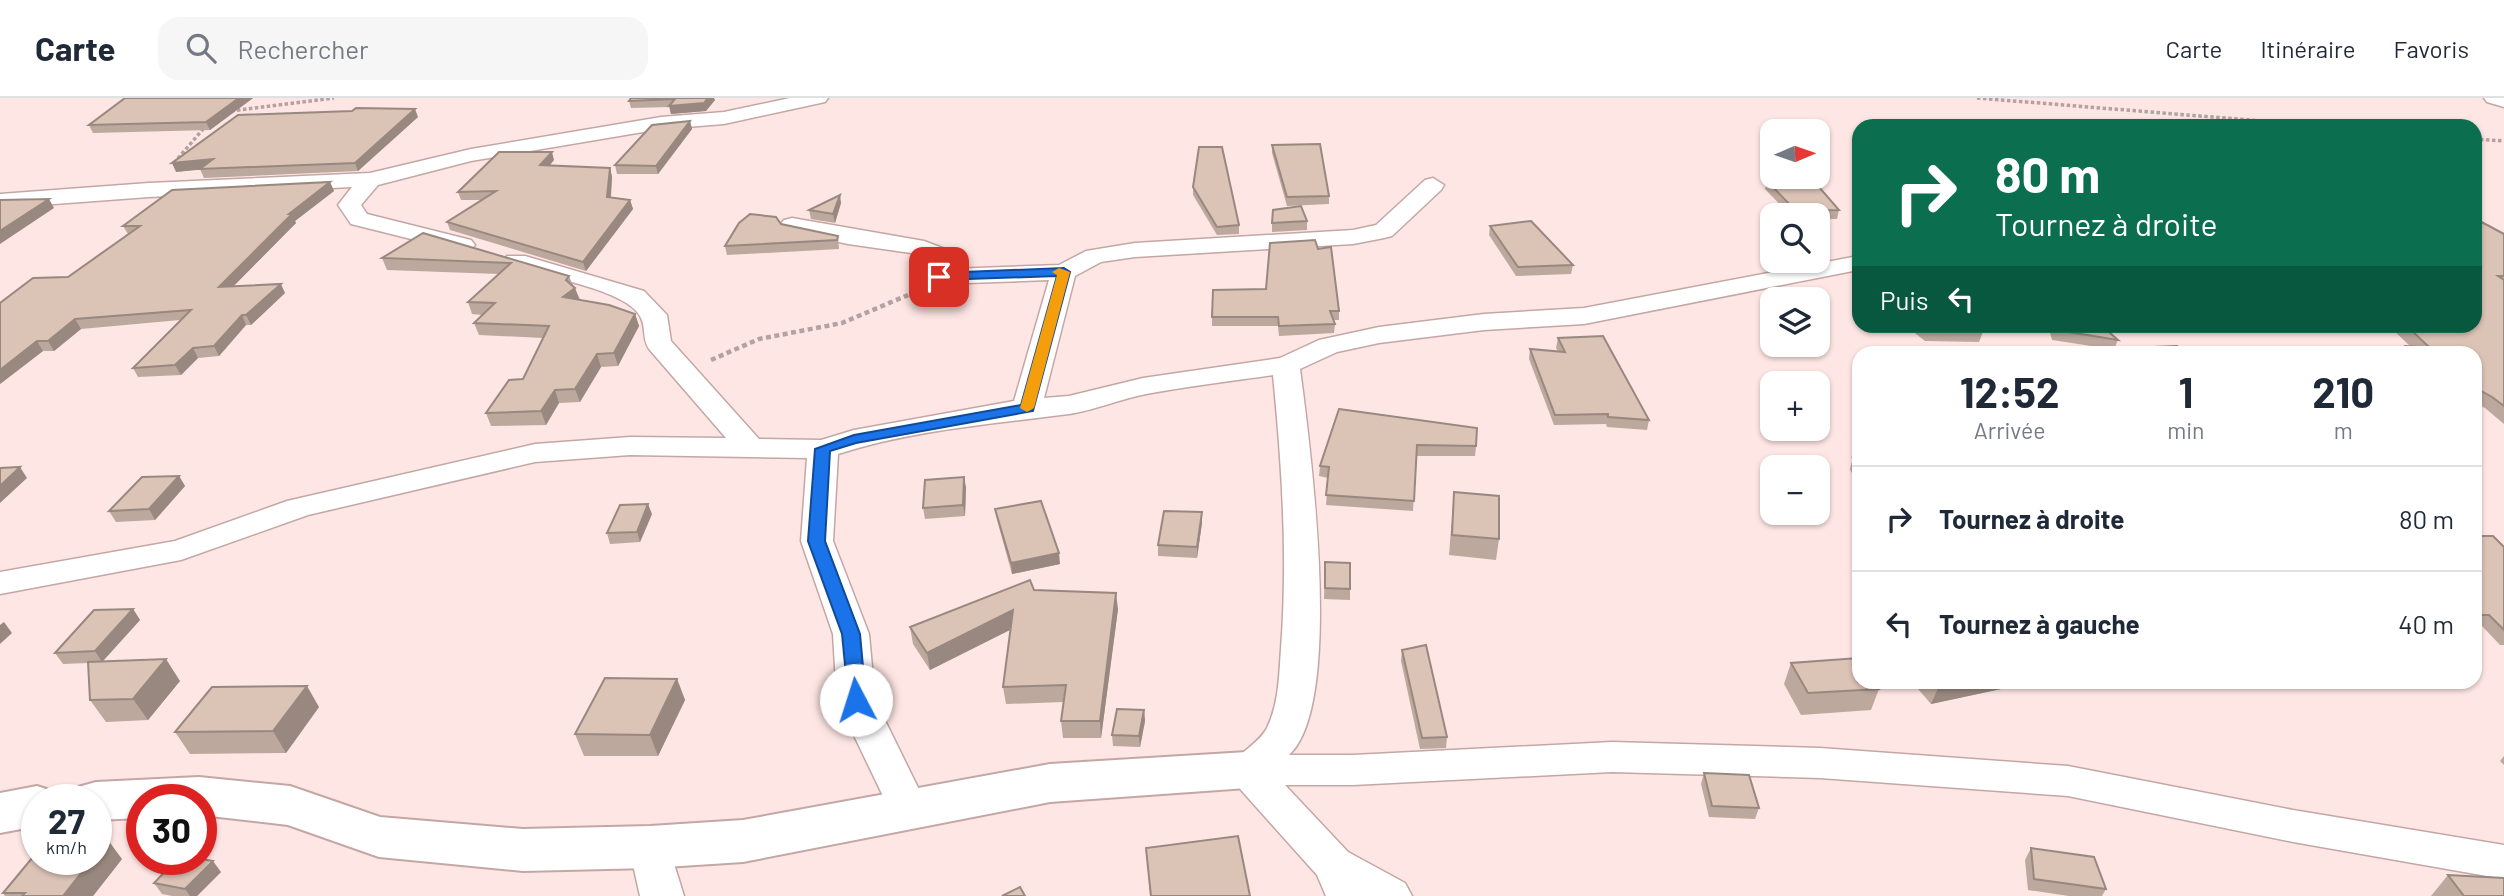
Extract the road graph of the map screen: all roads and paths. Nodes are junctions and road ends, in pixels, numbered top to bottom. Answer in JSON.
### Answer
{"nodes":[{"id":1,"x":334,"y":98,"type":"edge"},
{"id":2,"x":818,"y":98,"type":"edge"},
{"id":3,"x":1977,"y":98,"type":"edge"},
{"id":4,"x":2494,"y":98,"type":"edge"},
{"id":5,"x":2504,"y":101,"type":"edge"},
{"id":6,"x":221,"y":115,"type":"edge"},
{"id":7,"x":2237,"y":119,"type":"edge"},
{"id":8,"x":204,"y":121,"type":"edge"},
{"id":9,"x":2482,"y":140,"type":"edge"},
{"id":10,"x":2504,"y":141,"type":"edge"},
{"id":11,"x":370,"y":180,"type":"junction"},
{"id":12,"x":1433,"y":185,"type":"dead end"},
{"id":13,"x":149,"y":190,"type":"junction"},
{"id":14,"x":0,"y":201,"type":"edge"},
{"id":15,"x":792,"y":225,"type":"edge"},
{"id":16,"x":1852,"y":264,"type":"edge"},
{"id":17,"x":1064,"y":272,"type":"junction"},
{"id":18,"x":939,"y":277,"type":"junction"},
{"id":19,"x":1286,"y":365,"type":"junction"},
{"id":20,"x":683,"y":372,"type":"junction"},
{"id":21,"x":1027,"y":408,"type":"junction"},
{"id":22,"x":749,"y":446,"type":"junction"},
{"id":23,"x":823,"y":449,"type":"junction"},
{"id":24,"x":0,"y":583,"type":"edge"},
{"id":25,"x":1247,"y":770,"type":"junction"},
{"id":26,"x":112,"y":801,"type":"edge"},
{"id":27,"x":908,"y":808,"type":"junction"},
{"id":28,"x":21,"y":809,"type":"edge"},
{"id":29,"x":0,"y":813,"type":"edge"},
{"id":30,"x":650,"y":847,"type":"junction"},
{"id":31,"x":2504,"y":862,"type":"edge"},
{"id":32,"x":1340,"y":880,"type":"edge"},
{"id":33,"x":662,"y":896,"type":"edge"},
{"id":34,"x":1390,"y":896,"type":"edge"}],
"edges":[{"from":1,"to":6,"type":"path"},
{"from":2,"to":11,"type":"street"},
{"from":3,"to":7,"type":"path"},
{"from":4,"to":5,"type":"street"},
{"from":8,"to":13,"type":"path"},
{"from":9,"to":10,"type":"path"},
{"from":11,"to":13,"type":"street"},
{"from":11,"to":20,"type":"street"},
{"from":12,"to":17,"type":"street"},
{"from":13,"to":14,"type":"street"},
{"from":15,"to":18,"type":"street"},
{"from":16,"to":19,"type":"street"},
{"from":17,"to":18,"type":"street"},
{"from":17,"to":21,"type":"street"},
{"from":18,"to":20,"type":"path"},
{"from":19,"to":21,"type":"street"},
{"from":19,"to":25,"type":"street"},
{"from":20,"to":22,"type":"street"},
{"from":21,"to":23,"type":"street"},
{"from":22,"to":23,"type":"street"},
{"from":22,"to":24,"type":"street"},
{"from":23,"to":27,"type":"street"},
{"from":25,"to":27,"type":"street"},
{"from":25,"to":31,"type":"street"},
{"from":25,"to":32,"type":"street"},
{"from":26,"to":30,"type":"street"},
{"from":27,"to":30,"type":"street"},
{"from":28,"to":29,"type":"street"},
{"from":30,"to":33,"type":"street"},
{"from":32,"to":34,"type":"street"}]}
